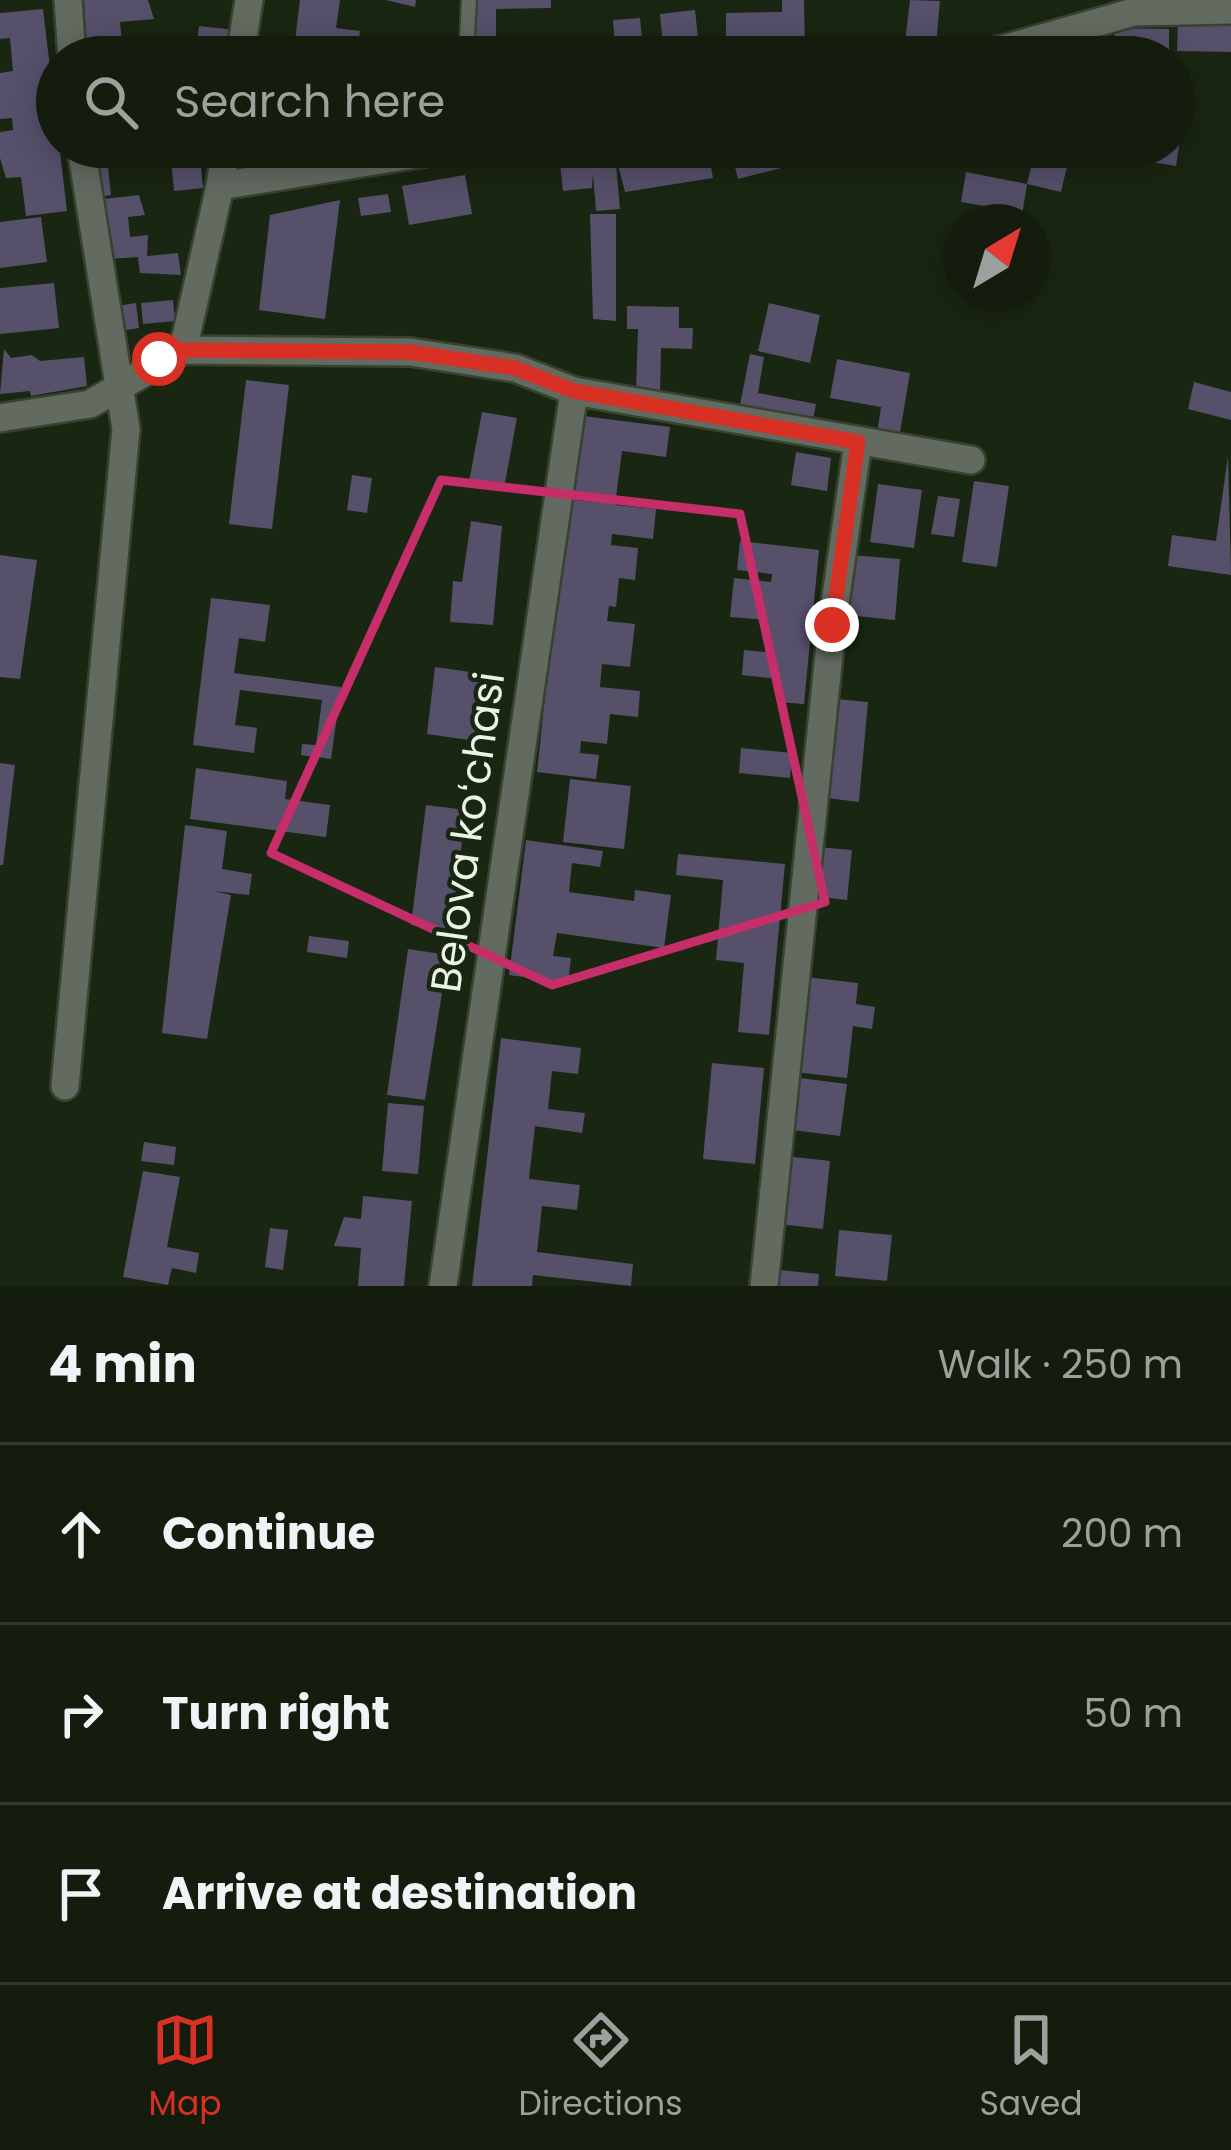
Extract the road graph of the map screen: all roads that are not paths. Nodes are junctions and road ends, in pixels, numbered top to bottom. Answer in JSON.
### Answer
{"nodes":[{"id":1,"x":68,"y":0,"type":"edge"},
{"id":2,"x":249,"y":0,"type":"edge"},
{"id":3,"x":470,"y":0,"type":"edge"},
{"id":4,"x":1231,"y":10,"type":"edge"},
{"id":5,"x":71,"y":36,"type":"edge"},
{"id":6,"x":243,"y":36,"type":"edge"},
{"id":7,"x":467,"y":36,"type":"edge"},
{"id":8,"x":1049,"y":36,"type":"edge"},
{"id":9,"x":84,"y":168,"type":"edge"},
{"id":10,"x":223,"y":168,"type":"edge"},
{"id":11,"x":331,"y":168,"type":"edge"},
{"id":12,"x":220,"y":186,"type":"junction"},
{"id":13,"x":182,"y":350,"type":"junction"},
{"id":14,"x":574,"y":391,"type":"junction"},
{"id":15,"x":116,"y":393,"type":"junction"},
{"id":16,"x":0,"y":418,"type":"edge"},
{"id":17,"x":858,"y":442,"type":"junction"},
{"id":18,"x":971,"y":460,"type":"dead end"},
{"id":19,"x":64,"y":1086,"type":"dead end"},
{"id":20,"x":442,"y":1286,"type":"edge"},
{"id":21,"x":764,"y":1286,"type":"edge"}],
"edges":[{"from":1,"to":5,"type":"street"},
{"from":2,"to":6,"type":"street"},
{"from":3,"to":7,"type":"lane"},
{"from":4,"to":8,"type":"street"},
{"from":9,"to":15,"type":"street"},
{"from":10,"to":12,"type":"street"},
{"from":11,"to":12,"type":"street"},
{"from":12,"to":13,"type":"street"},
{"from":13,"to":14,"type":"street"},
{"from":13,"to":15,"type":"street"},
{"from":14,"to":17,"type":"street"},
{"from":14,"to":20,"type":"street","name":"Belova koʻchasi"},
{"from":15,"to":16,"type":"street"},
{"from":15,"to":19,"type":"street"},
{"from":17,"to":18,"type":"street"},
{"from":17,"to":21,"type":"street"}]}
